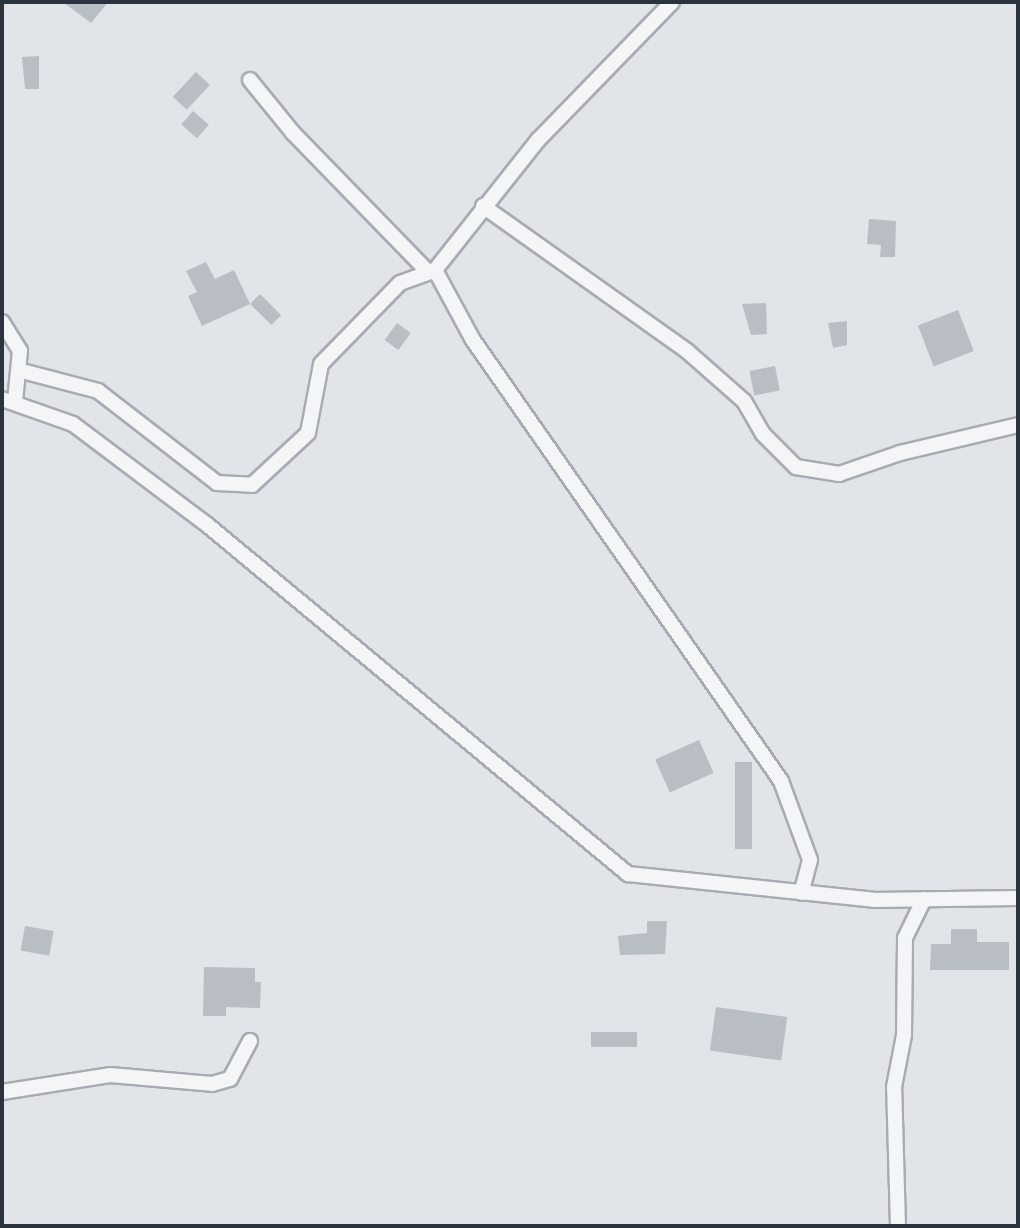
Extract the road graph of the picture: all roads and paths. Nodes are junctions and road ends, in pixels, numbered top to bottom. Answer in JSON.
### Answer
{"nodes":[{"id":1,"x":672,"y":2,"type":"edge"},
{"id":2,"x":250,"y":80,"type":"dead end"},
{"id":3,"x":483,"y":206,"type":"junction"},
{"id":4,"x":431,"y":271,"type":"junction"},
{"id":5,"x":2,"y":322,"type":"edge"},
{"id":6,"x":22,"y":371,"type":"junction"},
{"id":7,"x":8,"y":400,"type":"edge"},
{"id":8,"x":1018,"y":425,"type":"edge"},
{"id":9,"x":801,"y":893,"type":"junction"},
{"id":10,"x":1018,"y":898,"type":"edge"},
{"id":11,"x":924,"y":899,"type":"junction"},
{"id":12,"x":250,"y":1041,"type":"dead end"},
{"id":13,"x":2,"y":1092,"type":"edge"},
{"id":14,"x":898,"y":1226,"type":"edge"}],
"edges":[{"from":1,"to":3,"type":"street"},
{"from":2,"to":4,"type":"street"},
{"from":3,"to":4,"type":"street"},
{"from":3,"to":8,"type":"street"},
{"from":4,"to":6,"type":"street"},
{"from":4,"to":9,"type":"street"},
{"from":5,"to":6,"type":"street"},
{"from":6,"to":7,"type":"street"},
{"from":7,"to":9,"type":"street"},
{"from":9,"to":11,"type":"street"},
{"from":10,"to":11,"type":"street"},
{"from":11,"to":14,"type":"street"},
{"from":12,"to":13,"type":"street"}]}
